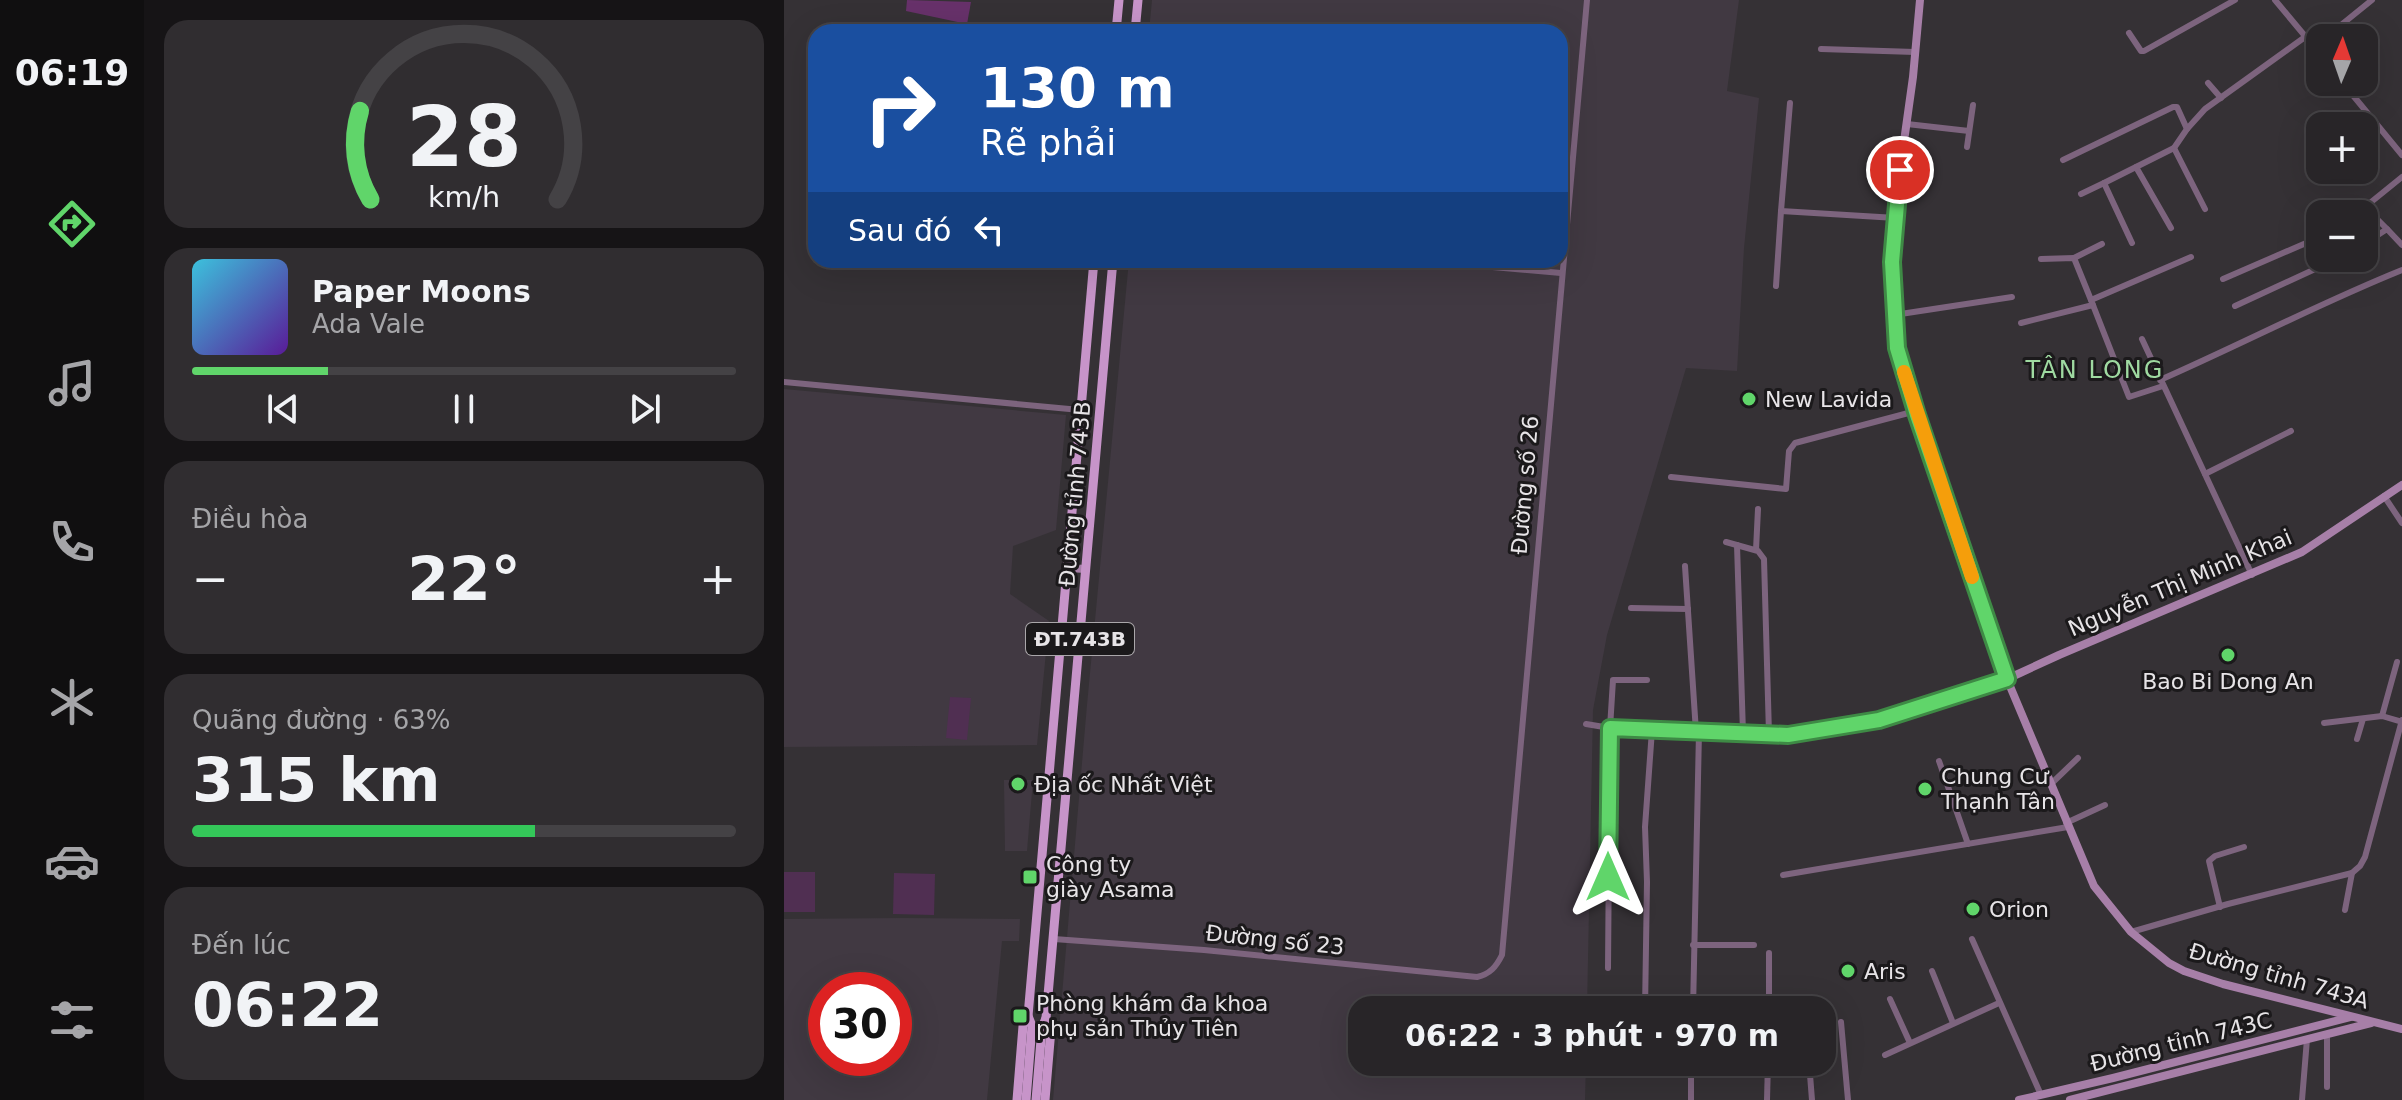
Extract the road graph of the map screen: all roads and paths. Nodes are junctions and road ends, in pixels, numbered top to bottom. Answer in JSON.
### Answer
{"nodes":[{"id":1,"x":1119,"y":0,"type":"edge"},
{"id":2,"x":1138,"y":0,"type":"edge"},
{"id":3,"x":1587,"y":0,"type":"edge"},
{"id":4,"x":1920,"y":0,"type":"edge"},
{"id":5,"x":2235,"y":0,"type":"edge"},
{"id":6,"x":2275,"y":0,"type":"edge"},
{"id":7,"x":2372,"y":0,"type":"edge"},
{"id":8,"x":1117,"y":24,"type":"edge"},
{"id":9,"x":1136,"y":24,"type":"edge"},
{"id":10,"x":2342,"y":24,"type":"edge"},
{"id":11,"x":2129,"y":33,"type":"dead end"},
{"id":12,"x":2305,"y":37,"type":"joint"},
{"id":13,"x":1821,"y":49,"type":"dead end"},
{"id":14,"x":1915,"y":52,"type":"junction"},
{"id":15,"x":2208,"y":83,"type":"dead end"},
{"id":16,"x":2354,"y":96,"type":"edge"},
{"id":17,"x":2221,"y":98,"type":"junction"},
{"id":18,"x":1790,"y":103,"type":"dead end"},
{"id":19,"x":1973,"y":105,"type":"dead end"},
{"id":20,"x":1907,"y":124,"type":"junction"},
{"id":21,"x":2187,"y":129,"type":"junction"},
{"id":22,"x":1969,"y":131,"type":"junction"},
{"id":23,"x":1967,"y":147,"type":"dead end"},
{"id":24,"x":2174,"y":148,"type":"junction"},
{"id":25,"x":2402,"y":155,"type":"edge"},
{"id":26,"x":2063,"y":160,"type":"dead end"},
{"id":27,"x":2136,"y":167,"type":"junction"},
{"id":28,"x":2402,"y":177,"type":"edge"},
{"id":29,"x":2104,"y":183,"type":"junction"},
{"id":30,"x":1568,"y":189,"type":"edge"},
{"id":31,"x":2081,"y":194,"type":"dead end"},
{"id":32,"x":2374,"y":200,"type":"edge"},
{"id":33,"x":2205,"y":209,"type":"dead end"},
{"id":34,"x":1781,"y":211,"type":"junction"},
{"id":35,"x":1896,"y":218,"type":"junction"},
{"id":36,"x":2378,"y":220,"type":"edge"},
{"id":37,"x":2171,"y":228,"type":"dead end"},
{"id":38,"x":2387,"y":229,"type":"junction"},
{"id":39,"x":2378,"y":235,"type":"edge"},
{"id":40,"x":2132,"y":243,"type":"dead end"},
{"id":41,"x":2306,"y":243,"type":"edge"},
{"id":42,"x":2102,"y":244,"type":"dead end"},
{"id":43,"x":2402,"y":245,"type":"edge"},
{"id":44,"x":2191,"y":257,"type":"dead end"},
{"id":45,"x":2074,"y":258,"type":"junction"},
{"id":46,"x":2041,"y":259,"type":"dead end"},
{"id":47,"x":1093,"y":268,"type":"edge"},
{"id":48,"x":1112,"y":268,"type":"edge"},
{"id":49,"x":1504,"y":268,"type":"edge"},
{"id":50,"x":1561,"y":268,"type":"edge"},
{"id":51,"x":2402,"y":270,"type":"edge"},
{"id":52,"x":2309,"y":272,"type":"edge"},
{"id":53,"x":1561,"y":273,"type":"junction"},
{"id":54,"x":2223,"y":279,"type":"dead end"},
{"id":55,"x":1776,"y":286,"type":"dead end"},
{"id":56,"x":2012,"y":297,"type":"dead end"},
{"id":57,"x":2092,"y":302,"type":"junction"},
{"id":58,"x":2235,"y":306,"type":"dead end"},
{"id":59,"x":1894,"y":315,"type":"junction"},
{"id":60,"x":2021,"y":323,"type":"dead end"},
{"id":61,"x":2142,"y":339,"type":"dead end"},
{"id":62,"x":784,"y":382,"type":"edge"},
{"id":63,"x":2162,"y":383,"type":"junction"},
{"id":64,"x":1080,"y":410,"type":"junction"},
{"id":65,"x":1916,"y":411,"type":"junction"},
{"id":66,"x":2291,"y":431,"type":"dead end"},
{"id":67,"x":2205,"y":474,"type":"junction"},
{"id":68,"x":1671,"y":477,"type":"dead end"},
{"id":69,"x":2402,"y":485,"type":"edge"},
{"id":70,"x":2384,"y":496,"type":"junction"},
{"id":71,"x":1758,"y":509,"type":"dead end"},
{"id":72,"x":2402,"y":523,"type":"edge"},
{"id":73,"x":1726,"y":542,"type":"dead end"},
{"id":74,"x":1737,"y":545,"type":"junction"},
{"id":75,"x":1756,"y":550,"type":"junction"},
{"id":76,"x":1685,"y":566,"type":"dead end"},
{"id":77,"x":1068,"y":568,"type":"junction"},
{"id":78,"x":1086,"y":569,"type":"junction"},
{"id":79,"x":2252,"y":575,"type":"junction"},
{"id":80,"x":1631,"y":608,"type":"dead end"},
{"id":81,"x":1688,"y":609,"type":"junction"},
{"id":82,"x":2397,"y":662,"type":"dead end"},
{"id":83,"x":2007,"y":679,"type":"junction"},
{"id":84,"x":1647,"y":680,"type":"dead end"},
{"id":85,"x":2382,"y":716,"type":"junction"},
{"id":86,"x":2363,"y":719,"type":"junction"},
{"id":87,"x":2402,"y":721,"type":"edge"},
{"id":88,"x":2324,"y":723,"type":"dead end"},
{"id":89,"x":1586,"y":724,"type":"dead end"},
{"id":90,"x":1610,"y":728,"type":"junction"},
{"id":91,"x":1652,"y":730,"type":"junction"},
{"id":92,"x":1697,"y":732,"type":"junction"},
{"id":93,"x":1743,"y":733,"type":"junction"},
{"id":94,"x":1769,"y":734,"type":"junction"},
{"id":95,"x":2357,"y":739,"type":"dead end"},
{"id":96,"x":2078,"y":758,"type":"dead end"},
{"id":97,"x":1939,"y":761,"type":"dead end"},
{"id":98,"x":2052,"y":783,"type":"junction"},
{"id":99,"x":2105,"y":805,"type":"dead end"},
{"id":100,"x":2067,"y":825,"type":"junction"},
{"id":101,"x":1968,"y":844,"type":"junction"},
{"id":102,"x":2244,"y":847,"type":"dead end"},
{"id":103,"x":2352,"y":873,"type":"junction"},
{"id":104,"x":1783,"y":875,"type":"dead end"},
{"id":105,"x":2220,"y":907,"type":"junction"},
{"id":106,"x":2345,"y":910,"type":"dead end"},
{"id":107,"x":2131,"y":932,"type":"junction"},
{"id":108,"x":1054,"y":939,"type":"junction"},
{"id":109,"x":1972,"y":939,"type":"dead end"},
{"id":110,"x":1693,"y":945,"type":"junction"},
{"id":111,"x":1754,"y":945,"type":"dead end"},
{"id":112,"x":1769,"y":953,"type":"dead end"},
{"id":113,"x":1608,"y":968,"type":"dead end"},
{"id":114,"x":1492,"y":971,"type":"joint"},
{"id":115,"x":1932,"y":971,"type":"dead end"},
{"id":116,"x":1645,"y":996,"type":"edge"},
{"id":117,"x":1693,"y":996,"type":"edge"},
{"id":118,"x":1769,"y":996,"type":"edge"},
{"id":119,"x":1890,"y":999,"type":"dead end"},
{"id":120,"x":1999,"y":1003,"type":"junction"},
{"id":121,"x":2321,"y":1008,"type":"junction"},
{"id":122,"x":1028,"y":1016,"type":"junction"},
{"id":123,"x":2352,"y":1017,"type":"junction"},
{"id":124,"x":1046,"y":1018,"type":"junction"},
{"id":125,"x":1841,"y":1022,"type":"dead end"},
{"id":126,"x":2374,"y":1022,"type":"junction"},
{"id":127,"x":1953,"y":1023,"type":"junction"},
{"id":128,"x":2402,"y":1029,"type":"edge"},
{"id":129,"x":2329,"y":1030,"type":"junction"},
{"id":130,"x":2307,"y":1039,"type":"junction"},
{"id":131,"x":1036,"y":1042,"type":"junction"},
{"id":132,"x":1910,"y":1043,"type":"junction"},
{"id":133,"x":1885,"y":1055,"type":"dead end"},
{"id":134,"x":1691,"y":1076,"type":"edge"},
{"id":135,"x":1768,"y":1076,"type":"edge"},
{"id":136,"x":1810,"y":1076,"type":"edge"},
{"id":137,"x":2327,"y":1087,"type":"dead end"},
{"id":138,"x":2041,"y":1095,"type":"junction"},
{"id":139,"x":1017,"y":1100,"type":"edge"},
{"id":140,"x":1026,"y":1100,"type":"edge"},
{"id":141,"x":1036,"y":1100,"type":"edge"},
{"id":142,"x":1045,"y":1100,"type":"edge"},
{"id":143,"x":1691,"y":1100,"type":"edge"},
{"id":144,"x":1767,"y":1100,"type":"edge"},
{"id":145,"x":1812,"y":1100,"type":"edge"},
{"id":146,"x":1848,"y":1100,"type":"edge"},
{"id":147,"x":2019,"y":1100,"type":"edge"},
{"id":148,"x":2070,"y":1100,"type":"edge"},
{"id":149,"x":2302,"y":1100,"type":"edge"}],
"edges":[{"from":1,"to":8,"type":"main road"},
{"from":2,"to":9,"type":"main road"},
{"from":3,"to":30,"type":"street","name":"Đường số 26"},
{"from":4,"to":14,"type":"main road","name":"Đường tỉnh 743A"},
{"from":5,"to":11,"type":"street"},
{"from":6,"to":12,"type":"street"},
{"from":7,"to":10,"type":"street"},
{"from":12,"to":17,"type":"street"},
{"from":13,"to":14,"type":"street"},
{"from":14,"to":20,"type":"main road","name":"Đường tỉnh 743A"},
{"from":15,"to":17,"type":"street"},
{"from":16,"to":25,"type":"street"},
{"from":17,"to":21,"type":"street"},
{"from":18,"to":34,"type":"street"},
{"from":19,"to":22,"type":"street"},
{"from":20,"to":22,"type":"street"},
{"from":20,"to":35,"type":"main road","name":"Đường tỉnh 743A"},
{"from":21,"to":24,"type":"street"},
{"from":21,"to":26,"type":"street"},
{"from":22,"to":23,"type":"street"},
{"from":24,"to":27,"type":"street"},
{"from":24,"to":33,"type":"street"},
{"from":27,"to":29,"type":"street"},
{"from":27,"to":37,"type":"street"},
{"from":28,"to":32,"type":"street"},
{"from":29,"to":31,"type":"street"},
{"from":29,"to":40,"type":"street"},
{"from":34,"to":35,"type":"street"},
{"from":34,"to":55,"type":"street"},
{"from":35,"to":59,"type":"main road","name":"Đường tỉnh 743A"},
{"from":36,"to":38,"type":"street"},
{"from":38,"to":39,"type":"street"},
{"from":38,"to":43,"type":"street"},
{"from":41,"to":54,"type":"street"},
{"from":42,"to":45,"type":"street"},
{"from":44,"to":57,"type":"street"},
{"from":45,"to":46,"type":"street"},
{"from":45,"to":57,"type":"street"},
{"from":47,"to":64,"type":"main road","name":"Đường tỉnh 743B","number":"ĐT.743B"},
{"from":48,"to":78,"type":"main road","name":"Đường tỉnh 743B","number":"ĐT.743B"},
{"from":49,"to":53,"type":"street"},
{"from":50,"to":53,"type":"street","name":"Đường số 26"},
{"from":51,"to":63,"type":"street"},
{"from":52,"to":58,"type":"street"},
{"from":53,"to":114,"type":"street","name":"Đường số 26"},
{"from":56,"to":59,"type":"street"},
{"from":57,"to":60,"type":"street"},
{"from":57,"to":63,"type":"street"},
{"from":59,"to":65,"type":"main road","name":"Đường tỉnh 743A"},
{"from":61,"to":63,"type":"street"},
{"from":62,"to":64,"type":"street"},
{"from":63,"to":67,"type":"street"},
{"from":64,"to":77,"type":"main road","name":"Đường tỉnh 743B","number":"ĐT.743B"},
{"from":65,"to":68,"type":"street"},
{"from":65,"to":83,"type":"main road","name":"Đường tỉnh 743A"},
{"from":66,"to":67,"type":"street"},
{"from":67,"to":79,"type":"street"},
{"from":69,"to":70,"type":"main road","name":"Nguyễn Thị Minh Khai"},
{"from":70,"to":72,"type":"street"},
{"from":70,"to":79,"type":"main road","name":"Nguyễn Thị Minh Khai"},
{"from":71,"to":75,"type":"street"},
{"from":73,"to":74,"type":"street"},
{"from":74,"to":75,"type":"street"},
{"from":74,"to":93,"type":"street"},
{"from":75,"to":94,"type":"street"},
{"from":76,"to":81,"type":"street"},
{"from":77,"to":78,"type":"main road"},
{"from":77,"to":122,"type":"main road","name":"Đường tỉnh 743B","number":"ĐT.743B"},
{"from":78,"to":108,"type":"main road","name":"Đường tỉnh 743B","number":"ĐT.743B"},
{"from":79,"to":83,"type":"main road","name":"Nguyễn Thị Minh Khai"},
{"from":80,"to":81,"type":"street"},
{"from":81,"to":92,"type":"street"},
{"from":82,"to":85,"type":"street"},
{"from":83,"to":94,"type":"street"},
{"from":83,"to":98,"type":"main road","name":"Đường tỉnh 743A"},
{"from":84,"to":90,"type":"street"},
{"from":85,"to":86,"type":"street"},
{"from":85,"to":87,"type":"street"},
{"from":86,"to":88,"type":"street"},
{"from":86,"to":95,"type":"street"},
{"from":87,"to":103,"type":"street"},
{"from":89,"to":90,"type":"street"},
{"from":90,"to":91,"type":"street"},
{"from":90,"to":113,"type":"street"},
{"from":91,"to":92,"type":"street"},
{"from":91,"to":116,"type":"street"},
{"from":92,"to":93,"type":"street"},
{"from":92,"to":110,"type":"street"},
{"from":93,"to":94,"type":"street"},
{"from":96,"to":98,"type":"street"},
{"from":97,"to":101,"type":"street"},
{"from":98,"to":100,"type":"main road","name":"Đường tỉnh 743A"},
{"from":99,"to":100,"type":"street"},
{"from":100,"to":101,"type":"street"},
{"from":100,"to":107,"type":"main road","name":"Đường tỉnh 743A"},
{"from":101,"to":104,"type":"street"},
{"from":102,"to":105,"type":"street"},
{"from":103,"to":105,"type":"street"},
{"from":103,"to":106,"type":"street"},
{"from":105,"to":107,"type":"street"},
{"from":107,"to":121,"type":"main road","name":"Đường tỉnh 743A"},
{"from":108,"to":114,"type":"street","name":"Đường số 23"},
{"from":108,"to":124,"type":"main road","name":"Đường tỉnh 743B","number":"ĐT.743B"},
{"from":109,"to":120,"type":"street"},
{"from":110,"to":111,"type":"street"},
{"from":110,"to":117,"type":"street"},
{"from":112,"to":118,"type":"street"},
{"from":115,"to":127,"type":"street"},
{"from":119,"to":132,"type":"street"},
{"from":120,"to":127,"type":"street"},
{"from":120,"to":138,"type":"street"},
{"from":121,"to":123,"type":"main road","name":"Đường tỉnh 743A"},
{"from":121,"to":129,"type":"main road"},
{"from":122,"to":131,"type":"main road","name":"Đường tỉnh 743B","number":"ĐT.743B"},
{"from":122,"to":139,"type":"main road","name":"Đường tỉnh 743B","number":"ĐT.743B"},
{"from":123,"to":126,"type":"main road","name":"Đường tỉnh 743A"},
{"from":123,"to":129,"type":"main road","name":"Đường tỉnh 743C"},
{"from":124,"to":131,"type":"main road","name":"Đường tỉnh 743B","number":"ĐT.743B"},
{"from":124,"to":142,"type":"main road","name":"Đường tỉnh 743B","number":"ĐT.743B"},
{"from":125,"to":146,"type":"street"},
{"from":126,"to":128,"type":"main road","name":"Đường tỉnh 743A"},
{"from":126,"to":129,"type":"main road","name":"Đường tỉnh 743C"},
{"from":127,"to":132,"type":"street"},
{"from":129,"to":130,"type":"main road","name":"Đường tỉnh 743C"},
{"from":129,"to":137,"type":"street"},
{"from":129,"to":138,"type":"main road","name":"Đường tỉnh 743C"},
{"from":130,"to":148,"type":"main road","name":"Đường tỉnh 743C"},
{"from":130,"to":149,"type":"street"},
{"from":131,"to":140,"type":"main road","number":"ĐT.743B"},
{"from":131,"to":141,"type":"main road","number":"ĐT.743B"},
{"from":132,"to":133,"type":"street"},
{"from":134,"to":143,"type":"street"},
{"from":135,"to":144,"type":"street"},
{"from":136,"to":145,"type":"street"},
{"from":138,"to":147,"type":"main road","name":"Đường tỉnh 743C"}]}
